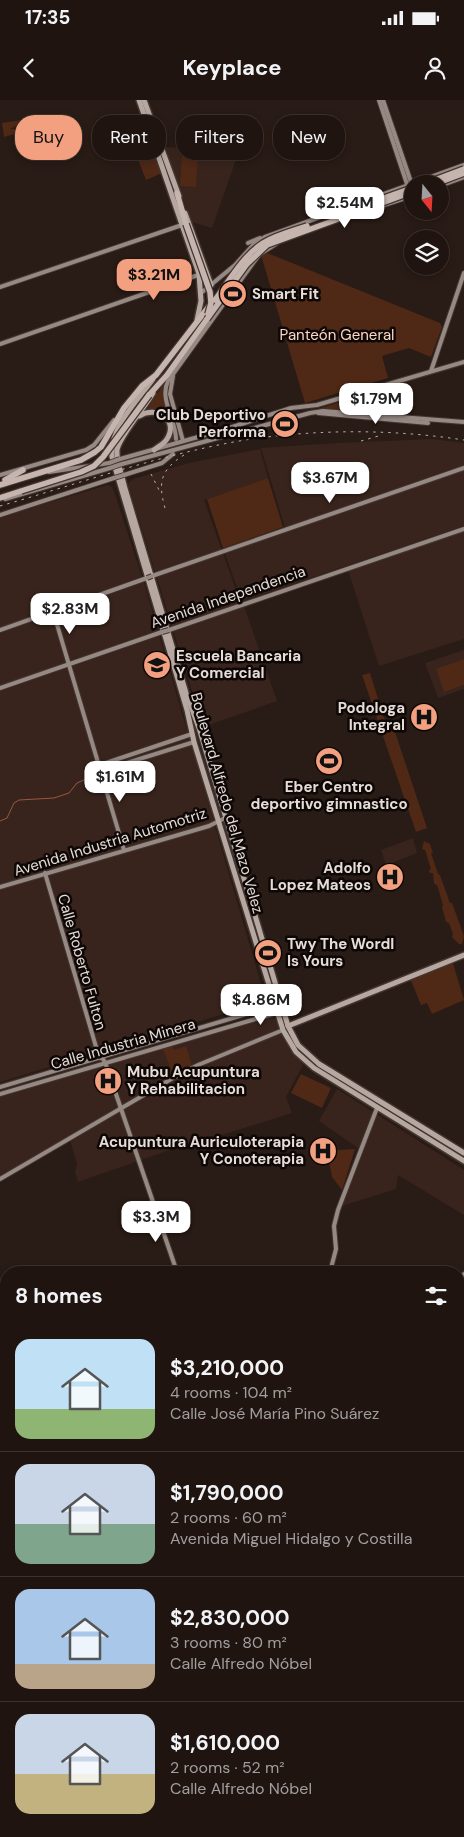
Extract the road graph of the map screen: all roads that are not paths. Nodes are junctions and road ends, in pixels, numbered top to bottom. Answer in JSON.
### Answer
{"nodes":[{"id":1,"x":139,"y":100,"type":"edge"},
{"id":2,"x":144,"y":100,"type":"edge"},
{"id":3,"x":381,"y":100,"type":"edge"},
{"id":4,"x":464,"y":167,"type":"edge"},
{"id":5,"x":446,"y":172,"type":"junction"},
{"id":6,"x":464,"y":173,"type":"edge"},
{"id":7,"x":407,"y":175,"type":"edge"},
{"id":8,"x":439,"y":175,"type":"edge"},
{"id":9,"x":442,"y":175,"type":"edge"},
{"id":10,"x":448,"y":175,"type":"edge"},
{"id":11,"x":464,"y":177,"type":"edge"},
{"id":12,"x":449,"y":179,"type":"edge"},
{"id":13,"x":449,"y":183,"type":"edge"},
{"id":14,"x":404,"y":188,"type":"edge"},
{"id":15,"x":404,"y":189,"type":"edge"},
{"id":16,"x":395,"y":190,"type":"junction"},
{"id":17,"x":177,"y":193,"type":"junction"},
{"id":18,"x":404,"y":198,"type":"edge"},
{"id":19,"x":404,"y":198,"type":"edge"},
{"id":20,"x":399,"y":200,"type":"junction"},
{"id":21,"x":184,"y":224,"type":"junction"},
{"id":22,"x":280,"y":230,"type":"junction"},
{"id":23,"x":265,"y":236,"type":"junction"},
{"id":24,"x":286,"y":240,"type":"junction"},
{"id":25,"x":248,"y":243,"type":"dead end"},
{"id":26,"x":246,"y":252,"type":"junction"},
{"id":27,"x":253,"y":263,"type":"junction"},
{"id":28,"x":204,"y":264,"type":"junction"},
{"id":29,"x":196,"y":266,"type":"junction"},
{"id":30,"x":207,"y":272,"type":"junction"},
{"id":31,"x":464,"y":272,"type":"edge"},
{"id":32,"x":199,"y":274,"type":"junction"},
{"id":33,"x":211,"y":285,"type":"junction"},
{"id":34,"x":0,"y":287,"type":"edge"},
{"id":35,"x":201,"y":293,"type":"junction"},
{"id":36,"x":207,"y":319,"type":"junction"},
{"id":37,"x":196,"y":323,"type":"junction"},
{"id":38,"x":0,"y":344,"type":"edge"},
{"id":39,"x":464,"y":362,"type":"edge"},
{"id":40,"x":179,"y":363,"type":"junction"},
{"id":41,"x":174,"y":372,"type":"junction"},
{"id":42,"x":431,"y":372,"type":"junction"},
{"id":43,"x":156,"y":375,"type":"junction"},
{"id":44,"x":167,"y":375,"type":"junction"},
{"id":45,"x":158,"y":384,"type":"junction"},
{"id":46,"x":314,"y":406,"type":"junction"},
{"id":47,"x":124,"y":408,"type":"junction"},
{"id":48,"x":316,"y":412,"type":"junction"},
{"id":49,"x":138,"y":416,"type":"junction"},
{"id":50,"x":464,"y":423,"type":"edge"},
{"id":51,"x":176,"y":439,"type":"dead end"},
{"id":52,"x":183,"y":441,"type":"junction"},
{"id":53,"x":154,"y":450,"type":"junction"},
{"id":54,"x":173,"y":454,"type":"dead end"},
{"id":55,"x":121,"y":462,"type":"junction"},
{"id":56,"x":109,"y":465,"type":"junction"},
{"id":57,"x":464,"y":468,"type":"edge"},
{"id":58,"x":23,"y":470,"type":"junction"},
{"id":59,"x":34,"y":473,"type":"junction"},
{"id":60,"x":0,"y":475,"type":"edge"},
{"id":61,"x":0,"y":484,"type":"edge"},
{"id":62,"x":0,"y":499,"type":"edge"},
{"id":63,"x":0,"y":515,"type":"edge"},
{"id":64,"x":464,"y":529,"type":"edge"},
{"id":65,"x":53,"y":611,"type":"junction"},
{"id":66,"x":0,"y":630,"type":"edge"},
{"id":67,"x":70,"y":665,"type":"junction"},
{"id":68,"x":0,"y":688,"type":"edge"},
{"id":69,"x":192,"y":734,"type":"junction"},
{"id":70,"x":194,"y":742,"type":"junction"},
{"id":71,"x":100,"y":765,"type":"junction"},
{"id":72,"x":101,"y":771,"type":"junction"},
{"id":73,"x":222,"y":820,"type":"junction"},
{"id":74,"x":124,"y":850,"type":"junction"},
{"id":75,"x":45,"y":873,"type":"junction"},
{"id":76,"x":0,"y":887,"type":"edge"},
{"id":77,"x":464,"y":956,"type":"edge"},
{"id":78,"x":260,"y":1010,"type":"junction"},
{"id":79,"x":279,"y":1010,"type":"junction"},
{"id":80,"x":262,"y":1016,"type":"junction"},
{"id":81,"x":288,"y":1026,"type":"junction"},
{"id":82,"x":283,"y":1030,"type":"junction"},
{"id":83,"x":180,"y":1033,"type":"junction"},
{"id":84,"x":182,"y":1039,"type":"junction"},
{"id":85,"x":99,"y":1057,"type":"junction"},
{"id":86,"x":105,"y":1062,"type":"junction"},
{"id":87,"x":0,"y":1087,"type":"edge"},
{"id":88,"x":0,"y":1094,"type":"edge"},
{"id":89,"x":377,"y":1108,"type":"junction"},
{"id":90,"x":120,"y":1109,"type":"junction"},
{"id":91,"x":464,"y":1153,"type":"edge"},
{"id":92,"x":464,"y":1161,"type":"edge"},
{"id":93,"x":0,"y":1177,"type":"edge"},
{"id":94,"x":175,"y":1266,"type":"edge"},
{"id":95,"x":332,"y":1266,"type":"edge"}],
"edges":[{"from":1,"to":21,"type":"main road"},
{"from":2,"to":17,"type":"main road"},
{"from":3,"to":7,"type":"main road"},
{"from":4,"to":5,"type":"main road"},
{"from":4,"to":9,"type":"highway","bridge":true},
{"from":5,"to":8,"type":"main road"},
{"from":5,"to":10,"type":"main road"},
{"from":6,"to":12,"type":"highway","bridge":true},
{"from":11,"to":13,"type":"main road"},
{"from":14,"to":16,"type":"main road"},
{"from":15,"to":37,"type":"highway","bridge":true},
{"from":16,"to":20,"type":"main road"},
{"from":16,"to":22,"type":"main road"},
{"from":17,"to":21,"type":"highway"},
{"from":17,"to":28,"type":"main road"},
{"from":18,"to":20,"type":"main road"},
{"from":19,"to":36,"type":"highway","bridge":true},
{"from":20,"to":24,"type":"main road"},
{"from":21,"to":29,"type":"main road"},
{"from":21,"to":34,"type":"main road"},
{"from":21,"to":36,"type":"highway","bridge":true},
{"from":22,"to":23,"type":"main road"},
{"from":22,"to":24,"type":"main road"},
{"from":23,"to":25,"type":"main road"},
{"from":23,"to":26,"type":"main road"},
{"from":24,"to":27,"type":"main road"},
{"from":26,"to":27,"type":"main road"},
{"from":26,"to":33,"type":"main road"},
{"from":27,"to":40,"type":"main road"},
{"from":28,"to":29,"type":"main road"},
{"from":28,"to":30,"type":"main road"},
{"from":29,"to":32,"type":"main road"},
{"from":30,"to":32,"type":"main road"},
{"from":30,"to":33,"type":"main road"},
{"from":31,"to":42,"type":"main road"},
{"from":32,"to":35,"type":"main road"},
{"from":32,"to":38,"type":"main road"},
{"from":33,"to":35,"type":"main road"},
{"from":35,"to":37,"type":"main road"},
{"from":36,"to":44,"type":"highway"},
{"from":37,"to":43,"type":"highway"},
{"from":39,"to":42,"type":"main road"},
{"from":40,"to":41,"type":"main road"},
{"from":40,"to":44,"type":"highway"},
{"from":41,"to":51,"type":"main road"},
{"from":41,"to":52,"type":"main road"},
{"from":42,"to":46,"type":"main road"},
{"from":43,"to":47,"type":"highway"},
{"from":43,"to":69,"type":"main road","name":"Boulevard Alfredo del Mazo Velez"},
{"from":44,"to":45,"type":"highway"},
{"from":45,"to":49,"type":"main road","name":"Boulevard Alfredo del Mazo Velez"},
{"from":45,"to":62,"type":"highway","bridge":true},
{"from":46,"to":48,"type":"main road"},
{"from":46,"to":52,"type":"main road"},
{"from":47,"to":58,"type":"main road"},
{"from":47,"to":59,"type":"highway"},
{"from":48,"to":50,"type":"main road"},
{"from":48,"to":55,"type":"main road"},
{"from":49,"to":53,"type":"main road"},
{"from":49,"to":73,"type":"main road","name":"Boulevard Alfredo del Mazo Velez"},
{"from":52,"to":53,"type":"main road"},
{"from":53,"to":55,"type":"main road"},
{"from":54,"to":63,"type":"main road","bridge":true},
{"from":55,"to":56,"type":"main road","bridge":true},
{"from":56,"to":59,"type":"main road"},
{"from":56,"to":62,"type":"main road"},
{"from":57,"to":65,"type":"main road","bridge":true},
{"from":58,"to":60,"type":"main road"},
{"from":58,"to":61,"type":"highway"},
{"from":59,"to":61,"type":"highway"},
{"from":64,"to":67,"type":"main road","name":"Avenida Independencia","bridge":true},
{"from":65,"to":66,"type":"main road"},
{"from":65,"to":67,"type":"main road"},
{"from":67,"to":68,"type":"main road","name":"Avenida Independencia"},
{"from":67,"to":71,"type":"main road"},
{"from":69,"to":70,"type":"main road","name":"Boulevard Alfredo del Mazo Velez"},
{"from":69,"to":71,"type":"main road"},
{"from":70,"to":72,"type":"main road"},
{"from":70,"to":73,"type":"main road","name":"Boulevard Alfredo del Mazo Velez"},
{"from":71,"to":72,"type":"main road"},
{"from":72,"to":74,"type":"main road"},
{"from":73,"to":74,"type":"main road","name":"Avenida Industria Automotriz"},
{"from":73,"to":79,"type":"main road","name":"Boulevard Alfredo del Mazo Velez"},
{"from":74,"to":75,"type":"main road","name":"Avenida Industria Automotriz"},
{"from":75,"to":76,"type":"main road","name":"Avenida Industria Automotriz"},
{"from":75,"to":85,"type":"main road","name":"Calle Roberto Fulton"},
{"from":77,"to":81,"type":"main road"},
{"from":78,"to":79,"type":"main road","name":"Calle Industria Minera"},
{"from":78,"to":80,"type":"main road"},
{"from":78,"to":83,"type":"main road","name":"Calle Industria Minera"},
{"from":79,"to":80,"type":"main road","name":"Calle Industria Minera"},
{"from":79,"to":81,"type":"main road","name":"Boulevard Alfredo del Mazo Velez"},
{"from":79,"to":82,"type":"main road","name":"Boulevard Alfredo del Mazo Velez"},
{"from":80,"to":84,"type":"main road","name":"Calle Industria Minera"},
{"from":81,"to":91,"type":"main road","name":"Boulevard Alfredo del Mazo Velez"},
{"from":82,"to":89,"type":"main road","name":"Boulevard Alfredo del Mazo Velez"},
{"from":82,"to":90,"type":"main road"},
{"from":83,"to":84,"type":"main road"},
{"from":83,"to":85,"type":"main road","name":"Calle Industria Minera"},
{"from":84,"to":86,"type":"main road","name":"Calle Industria Minera"},
{"from":85,"to":86,"type":"main road"},
{"from":85,"to":87,"type":"main road","name":"Calle Industria Minera"},
{"from":86,"to":88,"type":"main road","name":"Calle Industria Minera"},
{"from":86,"to":90,"type":"main road"},
{"from":89,"to":92,"type":"main road","name":"Boulevard Alfredo del Mazo Velez"},
{"from":89,"to":95,"type":"main road"},
{"from":90,"to":93,"type":"main road"},
{"from":90,"to":94,"type":"main road"}]}
